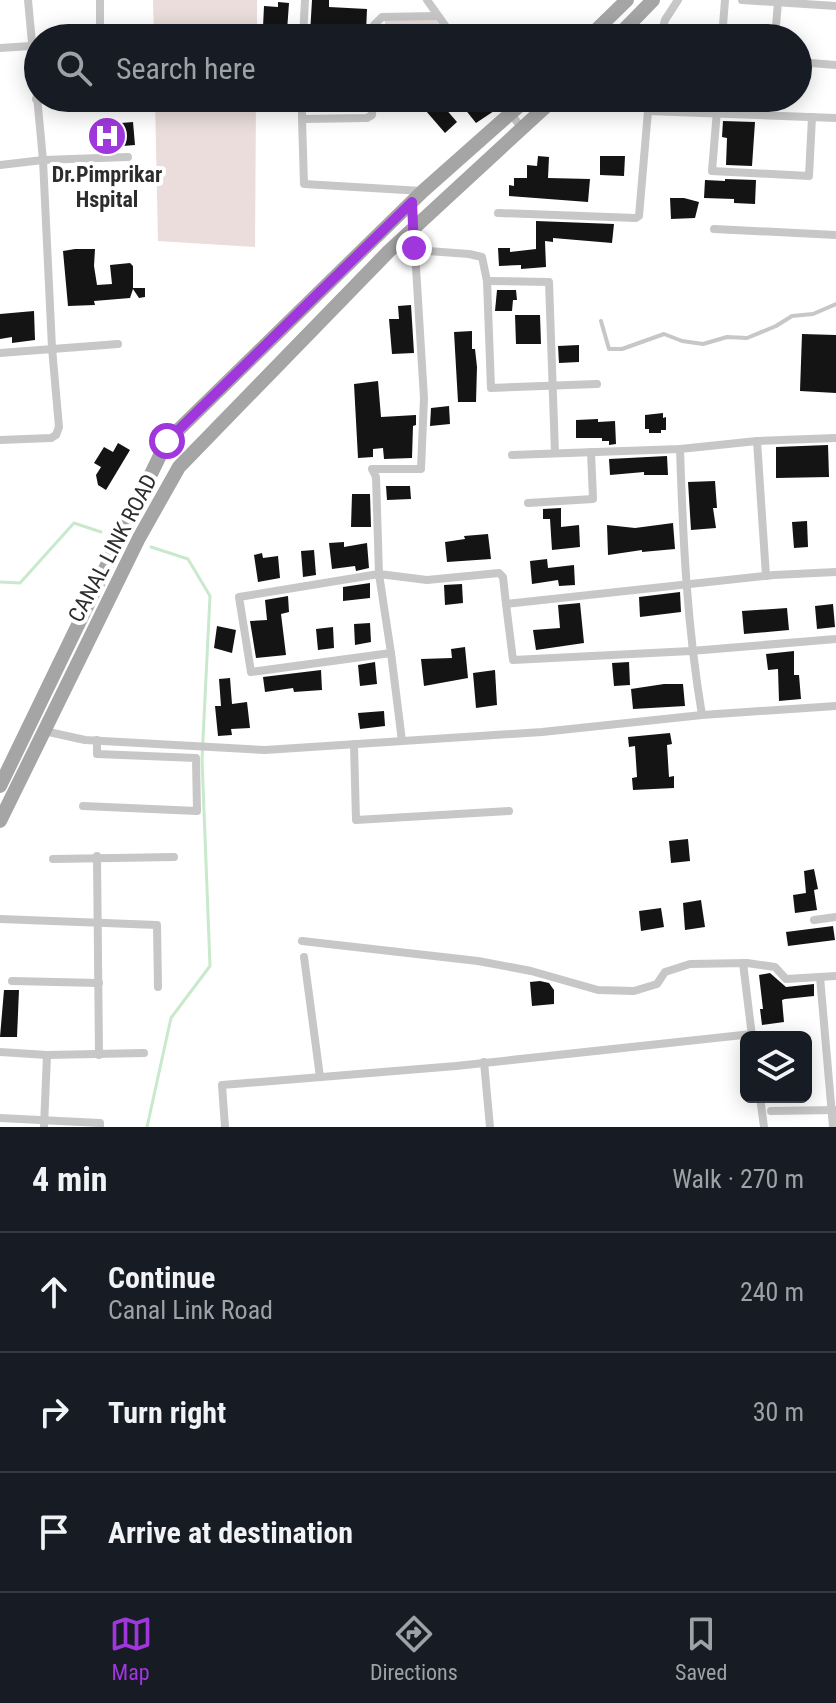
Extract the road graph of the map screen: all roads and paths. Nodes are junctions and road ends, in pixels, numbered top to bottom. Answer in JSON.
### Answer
{"nodes":[{"id":1,"x":28,"y":0,"type":"edge"},
{"id":2,"x":100,"y":0,"type":"edge"},
{"id":3,"x":305,"y":0,"type":"edge"},
{"id":4,"x":427,"y":0,"type":"edge"},
{"id":5,"x":627,"y":0,"type":"edge"},
{"id":6,"x":653,"y":0,"type":"edge"},
{"id":7,"x":678,"y":0,"type":"edge"},
{"id":8,"x":725,"y":0,"type":"edge"},
{"id":9,"x":742,"y":0,"type":"edge"},
{"id":10,"x":778,"y":2,"type":"junction"},
{"id":11,"x":810,"y":2,"type":"edge"},
{"id":12,"x":836,"y":6,"type":"edge"},
{"id":13,"x":437,"y":16,"type":"junction"},
{"id":14,"x":30,"y":24,"type":"edge"},
{"id":15,"x":100,"y":24,"type":"edge"},
{"id":16,"x":304,"y":24,"type":"edge"},
{"id":17,"x":376,"y":24,"type":"edge"},
{"id":18,"x":443,"y":24,"type":"edge"},
{"id":19,"x":602,"y":24,"type":"edge"},
{"id":20,"x":630,"y":24,"type":"edge"},
{"id":21,"x":664,"y":24,"type":"edge"},
{"id":22,"x":723,"y":24,"type":"edge"},
{"id":23,"x":776,"y":24,"type":"edge"},
{"id":24,"x":24,"y":46,"type":"edge"},
{"id":25,"x":0,"y":48,"type":"edge"},
{"id":26,"x":812,"y":63,"type":"edge"},
{"id":27,"x":836,"y":65,"type":"edge"},
{"id":28,"x":37,"y":112,"type":"edge"},
{"id":29,"x":302,"y":112,"type":"edge"},
{"id":30,"x":372,"y":112,"type":"edge"},
{"id":31,"x":540,"y":112,"type":"edge"},
{"id":32,"x":648,"y":112,"type":"edge"},
{"id":33,"x":682,"y":112,"type":"edge"},
{"id":34,"x":716,"y":113,"type":"junction"},
{"id":35,"x":512,"y":114,"type":"joint"},
{"id":36,"x":812,"y":117,"type":"junction"},
{"id":37,"x":836,"y":118,"type":"edge"},
{"id":38,"x":302,"y":119,"type":"junction"},
{"id":39,"x":522,"y":129,"type":"junction"},
{"id":40,"x":128,"y":157,"type":"dead end"},
{"id":41,"x":43,"y":160,"type":"junction"},
{"id":42,"x":0,"y":165,"type":"edge"},
{"id":43,"x":418,"y":196,"type":"junction"},
{"id":44,"x":498,"y":213,"type":"dead end"},
{"id":45,"x":413,"y":227,"type":"junction"},
{"id":46,"x":714,"y":229,"type":"dead end"},
{"id":47,"x":836,"y":235,"type":"edge"},
{"id":48,"x":414,"y":250,"type":"junction"},
{"id":49,"x":487,"y":281,"type":"junction"},
{"id":50,"x":836,"y":304,"type":"edge"},
{"id":51,"x":601,"y":321,"type":"dead end"},
{"id":52,"x":118,"y":344,"type":"dead end"},
{"id":53,"x":52,"y":348,"type":"junction"},
{"id":54,"x":0,"y":353,"type":"edge"},
{"id":55,"x":597,"y":384,"type":"dead end"},
{"id":56,"x":552,"y":386,"type":"junction"},
{"id":57,"x":836,"y":438,"type":"edge"},
{"id":58,"x":0,"y":440,"type":"edge"},
{"id":59,"x":757,"y":441,"type":"junction"},
{"id":60,"x":680,"y":449,"type":"junction"},
{"id":61,"x":591,"y":452,"type":"junction"},
{"id":62,"x":555,"y":453,"type":"junction"},
{"id":63,"x":512,"y":455,"type":"dead end"},
{"id":64,"x":528,"y":503,"type":"dead end"},
{"id":65,"x":836,"y":572,"type":"edge"},
{"id":66,"x":379,"y":574,"type":"junction"},
{"id":67,"x":766,"y":576,"type":"junction"},
{"id":68,"x":684,"y":585,"type":"junction"},
{"id":69,"x":506,"y":604,"type":"junction"},
{"id":70,"x":836,"y":639,"type":"edge"},
{"id":71,"x":691,"y":651,"type":"junction"},
{"id":72,"x":391,"y":653,"type":"junction"},
{"id":73,"x":836,"y":706,"type":"edge"},
{"id":74,"x":702,"y":715,"type":"junction"},
{"id":75,"x":43,"y":730,"type":"junction"},
{"id":76,"x":97,"y":740,"type":"junction"},
{"id":77,"x":402,"y":741,"type":"junction"},
{"id":78,"x":354,"y":744,"type":"junction"},
{"id":79,"x":187,"y":745,"type":"junction"},
{"id":80,"x":187,"y":758,"type":"junction"},
{"id":81,"x":0,"y":786,"type":"edge"},
{"id":82,"x":83,"y":806,"type":"dead end"},
{"id":83,"x":509,"y":811,"type":"dead end"},
{"id":84,"x":0,"y":821,"type":"edge"},
{"id":85,"x":97,"y":856,"type":"junction"},
{"id":86,"x":174,"y":857,"type":"dead end"},
{"id":87,"x":53,"y":859,"type":"dead end"},
{"id":88,"x":836,"y":917,"type":"edge"},
{"id":89,"x":0,"y":919,"type":"edge"},
{"id":90,"x":99,"y":920,"type":"junction"},
{"id":91,"x":814,"y":920,"type":"dead end"},
{"id":92,"x":302,"y":941,"type":"dead end"},
{"id":93,"x":304,"y":957,"type":"dead end"},
{"id":94,"x":743,"y":963,"type":"junction"},
{"id":95,"x":836,"y":976,"type":"edge"},
{"id":96,"x":820,"y":977,"type":"junction"},
{"id":97,"x":12,"y":981,"type":"dead end"},
{"id":98,"x":99,"y":983,"type":"junction"},
{"id":99,"x":158,"y":987,"type":"dead end"},
{"id":100,"x":752,"y":1031,"type":"edge"},
{"id":101,"x":740,"y":1036,"type":"edge"},
{"id":102,"x":836,"y":1048,"type":"edge"},
{"id":103,"x":825,"y":1049,"type":"junction"},
{"id":104,"x":0,"y":1052,"type":"edge"},
{"id":105,"x":144,"y":1053,"type":"dead end"},
{"id":106,"x":47,"y":1055,"type":"junction"},
{"id":107,"x":99,"y":1055,"type":"junction"},
{"id":108,"x":484,"y":1062,"type":"junction"},
{"id":109,"x":320,"y":1077,"type":"junction"},
{"id":110,"x":761,"y":1103,"type":"edge"},
{"id":111,"x":834,"y":1110,"type":"edge"},
{"id":112,"x":771,"y":1111,"type":"dead end"},
{"id":113,"x":0,"y":1118,"type":"edge"},
{"id":114,"x":44,"y":1124,"type":"edge"},
{"id":115,"x":100,"y":1127,"type":"edge"},
{"id":116,"x":225,"y":1127,"type":"edge"},
{"id":117,"x":490,"y":1127,"type":"edge"},
{"id":118,"x":764,"y":1127,"type":"edge"},
{"id":119,"x":833,"y":1127,"type":"edge"}],
"edges":[{"from":1,"to":14,"type":"street"},
{"from":2,"to":15,"type":"street"},
{"from":3,"to":16,"type":"street"},
{"from":4,"to":13,"type":"street"},
{"from":5,"to":19,"type":"main road"},
{"from":6,"to":20,"type":"main road"},
{"from":7,"to":21,"type":"street"},
{"from":8,"to":22,"type":"street"},
{"from":9,"to":10,"type":"street"},
{"from":10,"to":11,"type":"street"},
{"from":10,"to":23,"type":"street"},
{"from":11,"to":12,"type":"street"},
{"from":13,"to":17,"type":"street"},
{"from":13,"to":18,"type":"street"},
{"from":24,"to":25,"type":"street"},
{"from":26,"to":27,"type":"street"},
{"from":28,"to":41,"type":"street"},
{"from":29,"to":38,"type":"street"},
{"from":30,"to":38,"type":"street"},
{"from":31,"to":39,"type":"main road","name":"CANAL LINK ROAD"},
{"from":32,"to":44,"type":"street"},
{"from":33,"to":34,"type":"street"},
{"from":34,"to":36,"type":"street"},
{"from":34,"to":36,"type":"street"},
{"from":35,"to":39,"type":"street"},
{"from":35,"to":43,"type":"main road","name":"CANAL LINK ROAD"},
{"from":36,"to":37,"type":"street"},
{"from":38,"to":43,"type":"street"},
{"from":39,"to":45,"type":"main road","name":"CANAL LINK ROAD"},
{"from":40,"to":41,"type":"street"},
{"from":41,"to":42,"type":"street"},
{"from":41,"to":53,"type":"street"},
{"from":43,"to":45,"type":"street"},
{"from":43,"to":81,"type":"main road","name":"CANAL LINK ROAD"},
{"from":45,"to":48,"type":"street"},
{"from":45,"to":75,"type":"main road","name":"CANAL LINK ROAD"},
{"from":46,"to":47,"type":"street"},
{"from":48,"to":49,"type":"street"},
{"from":48,"to":66,"type":"street"},
{"from":49,"to":56,"type":"street"},
{"from":49,"to":56,"type":"street"},
{"from":50,"to":51,"type":"lane"},
{"from":52,"to":53,"type":"street"},
{"from":53,"to":54,"type":"street"},
{"from":53,"to":58,"type":"street"},
{"from":55,"to":56,"type":"street"},
{"from":56,"to":62,"type":"street"},
{"from":57,"to":59,"type":"street"},
{"from":59,"to":60,"type":"street"},
{"from":59,"to":67,"type":"street"},
{"from":60,"to":61,"type":"street"},
{"from":60,"to":68,"type":"street"},
{"from":61,"to":62,"type":"street"},
{"from":61,"to":64,"type":"street"},
{"from":62,"to":63,"type":"street"},
{"from":65,"to":67,"type":"street"},
{"from":66,"to":69,"type":"street"},
{"from":66,"to":72,"type":"street"},
{"from":66,"to":72,"type":"street"},
{"from":67,"to":68,"type":"street"},
{"from":68,"to":69,"type":"street"},
{"from":68,"to":71,"type":"street"},
{"from":69,"to":71,"type":"street"},
{"from":70,"to":71,"type":"street"},
{"from":71,"to":74,"type":"street"},
{"from":72,"to":77,"type":"street"},
{"from":73,"to":74,"type":"street"},
{"from":74,"to":77,"type":"street"},
{"from":75,"to":76,"type":"street"},
{"from":75,"to":84,"type":"main road","name":"CANAL LINK ROAD"},
{"from":76,"to":79,"type":"street"},
{"from":76,"to":80,"type":"street"},
{"from":77,"to":78,"type":"street"},
{"from":78,"to":79,"type":"street"},
{"from":78,"to":83,"type":"street"},
{"from":79,"to":80,"type":"street"},
{"from":80,"to":82,"type":"street"},
{"from":85,"to":86,"type":"street"},
{"from":85,"to":87,"type":"street"},
{"from":85,"to":90,"type":"street"},
{"from":88,"to":91,"type":"street"},
{"from":89,"to":90,"type":"street"},
{"from":90,"to":98,"type":"street"},
{"from":90,"to":99,"type":"street"},
{"from":92,"to":94,"type":"street"},
{"from":93,"to":109,"type":"street"},
{"from":94,"to":96,"type":"street"},
{"from":94,"to":100,"type":"street"},
{"from":95,"to":96,"type":"street"},
{"from":96,"to":103,"type":"street"},
{"from":97,"to":98,"type":"street"},
{"from":98,"to":107,"type":"street"},
{"from":101,"to":108,"type":"street"},
{"from":102,"to":103,"type":"street"},
{"from":103,"to":111,"type":"street"},
{"from":104,"to":106,"type":"street"},
{"from":105,"to":107,"type":"street"},
{"from":106,"to":107,"type":"street"},
{"from":106,"to":114,"type":"street"},
{"from":108,"to":109,"type":"street"},
{"from":108,"to":117,"type":"street"},
{"from":109,"to":116,"type":"street"},
{"from":110,"to":118,"type":"street"},
{"from":111,"to":112,"type":"street"},
{"from":111,"to":119,"type":"street"},
{"from":113,"to":114,"type":"street"},
{"from":114,"to":115,"type":"street"}]}
